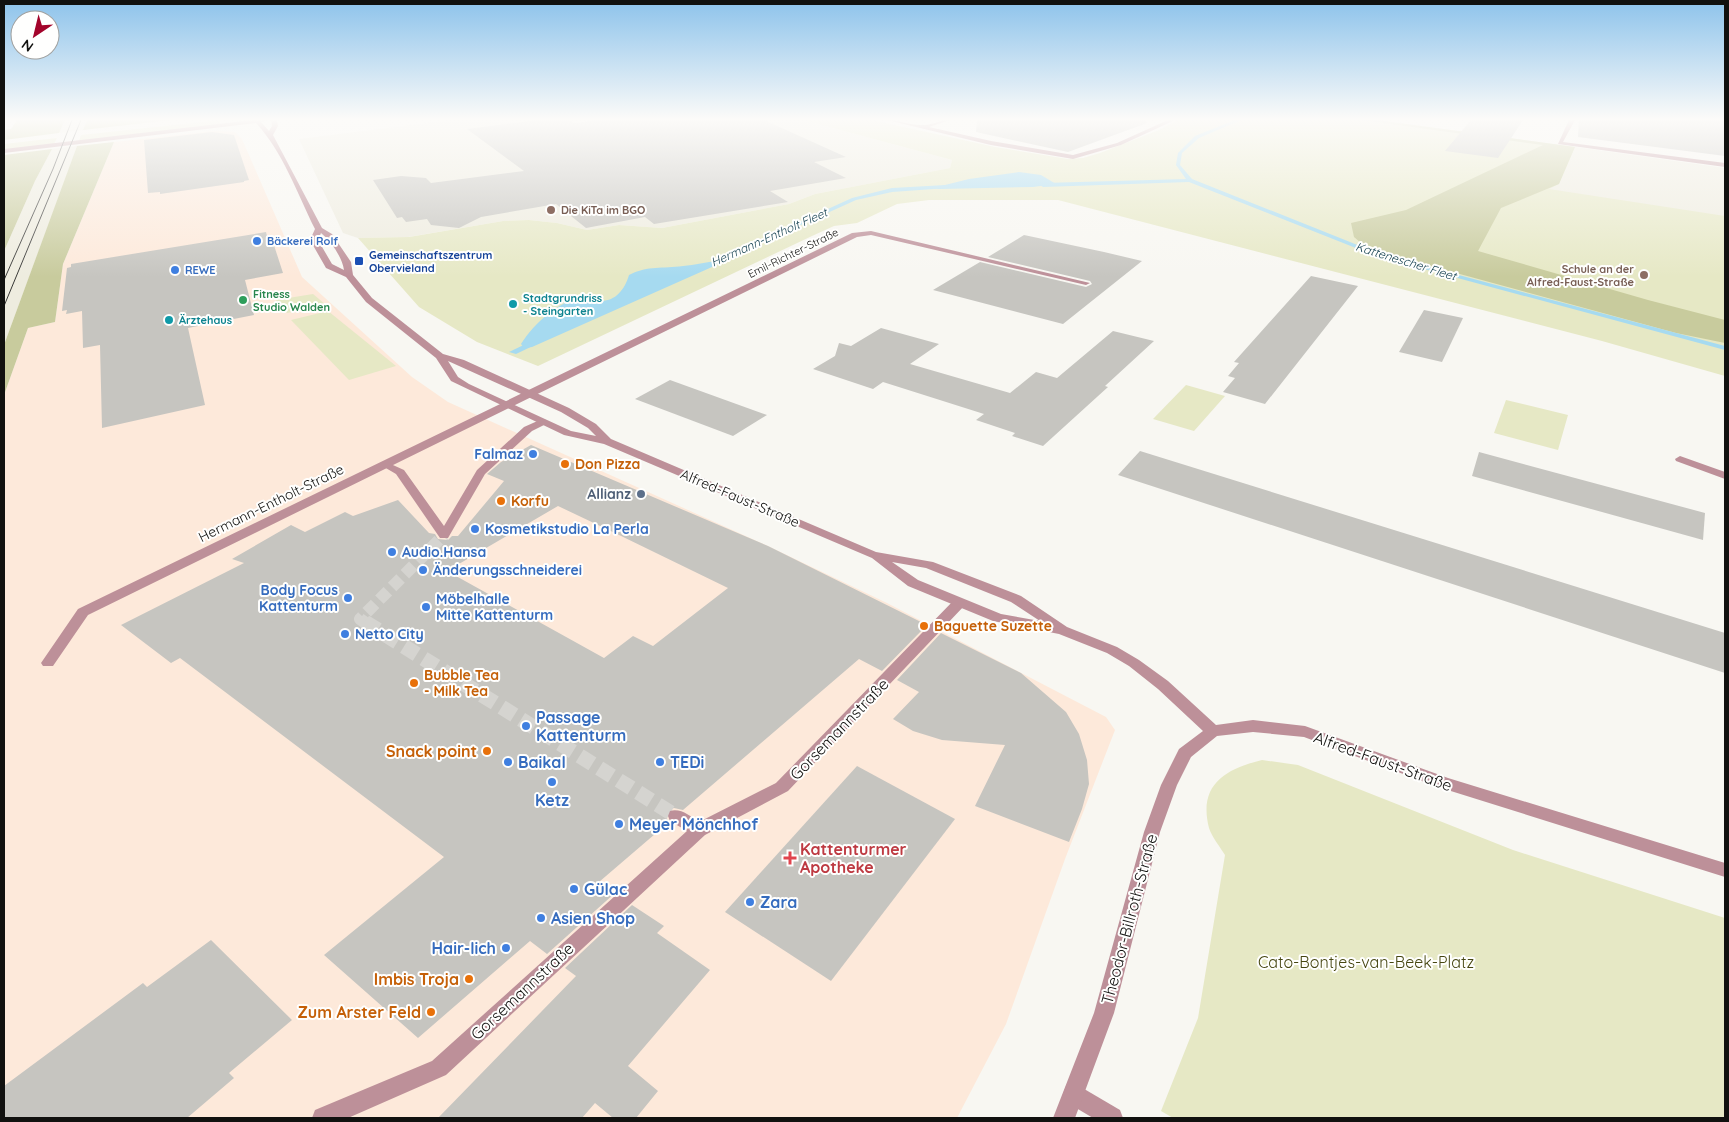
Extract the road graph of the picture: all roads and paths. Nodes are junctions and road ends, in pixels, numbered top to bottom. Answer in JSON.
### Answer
{"nodes":[{"id":1,"x":290,"y":172,"type":"edge"},
{"id":2,"x":319,"y":229,"type":"junction"},
{"id":3,"x":349,"y":275,"type":"junction"},
{"id":4,"x":1086,"y":283,"type":"dead end"},
{"id":5,"x":440,"y":356,"type":"junction"},
{"id":6,"x":529,"y":394,"type":"junction"},
{"id":7,"x":506,"y":405,"type":"junction"},
{"id":8,"x":542,"y":422,"type":"junction"},
{"id":9,"x":607,"y":441,"type":"junction"},
{"id":10,"x":1680,"y":459,"type":"dead end"},
{"id":11,"x":384,"y":464,"type":"junction"},
{"id":12,"x":1725,"y":476,"type":"edge"},
{"id":13,"x":873,"y":555,"type":"junction"},
{"id":14,"x":960,"y":602,"type":"junction"},
{"id":15,"x":1062,"y":630,"type":"junction"},
{"id":16,"x":48,"y":663,"type":"dead end"},
{"id":17,"x":1213,"y":731,"type":"junction"},
{"id":18,"x":676,"y":816,"type":"tunnel mouth"},
{"id":19,"x":699,"y":830,"type":"junction"},
{"id":20,"x":1725,"y":870,"type":"edge"},
{"id":21,"x":1074,"y":1094,"type":"junction"},
{"id":22,"x":323,"y":1118,"type":"edge"},
{"id":23,"x":1064,"y":1118,"type":"edge"},
{"id":24,"x":1112,"y":1118,"type":"edge"}],
"edges":[{"from":1,"to":2,"type":"street","name":"Alfred-Faust-Straße"},
{"from":2,"to":3,"type":"street","name":"Alfred-Faust-Straße"},
{"from":2,"to":3,"type":"street","name":"Alfred-Faust-Straße"},
{"from":3,"to":5,"type":"street","name":"Alfred-Faust-Straße"},
{"from":4,"to":6,"type":"street","name":"Emil-Richter-Straße"},
{"from":5,"to":6,"type":"street","name":"Alfred-Faust-Straße"},
{"from":5,"to":7,"type":"street","name":"Alfred-Faust-Straße"},
{"from":6,"to":7,"type":"street","name":"Hermann-Entholt-Straße"},
{"from":6,"to":9,"type":"street","name":"Alfred-Faust-Straße"},
{"from":7,"to":8,"type":"street","name":"Alfred-Faust-Straße"},
{"from":7,"to":11,"type":"street","name":"Hermann-Entholt-Straße"},
{"from":8,"to":9,"type":"street","name":"Alfred-Faust-Straße"},
{"from":8,"to":11,"type":"street"},
{"from":9,"to":13,"type":"street","name":"Alfred-Faust-Straße"},
{"from":10,"to":12,"type":"street"},
{"from":11,"to":16,"type":"street","name":"Hermann-Entholt-Straße"},
{"from":13,"to":14,"type":"street","name":"Alfred-Faust-Straße"},
{"from":13,"to":15,"type":"street","name":"Alfred-Faust-Straße"},
{"from":14,"to":15,"type":"street","name":"Alfred-Faust-Straße"},
{"from":14,"to":19,"type":"street","name":"Gorsemannstraße"},
{"from":15,"to":17,"type":"street","name":"Alfred-Faust-Straße"},
{"from":17,"to":20,"type":"street","name":"Alfred-Faust-Straße"},
{"from":17,"to":21,"type":"street","name":"Theodor-Billroth-Straße"},
{"from":18,"to":19,"type":"street"},
{"from":19,"to":22,"type":"street","name":"Gorsemannstraße"},
{"from":21,"to":23,"type":"street","name":"Theodor-Billroth-Straße"},
{"from":21,"to":24,"type":"street"}]}
